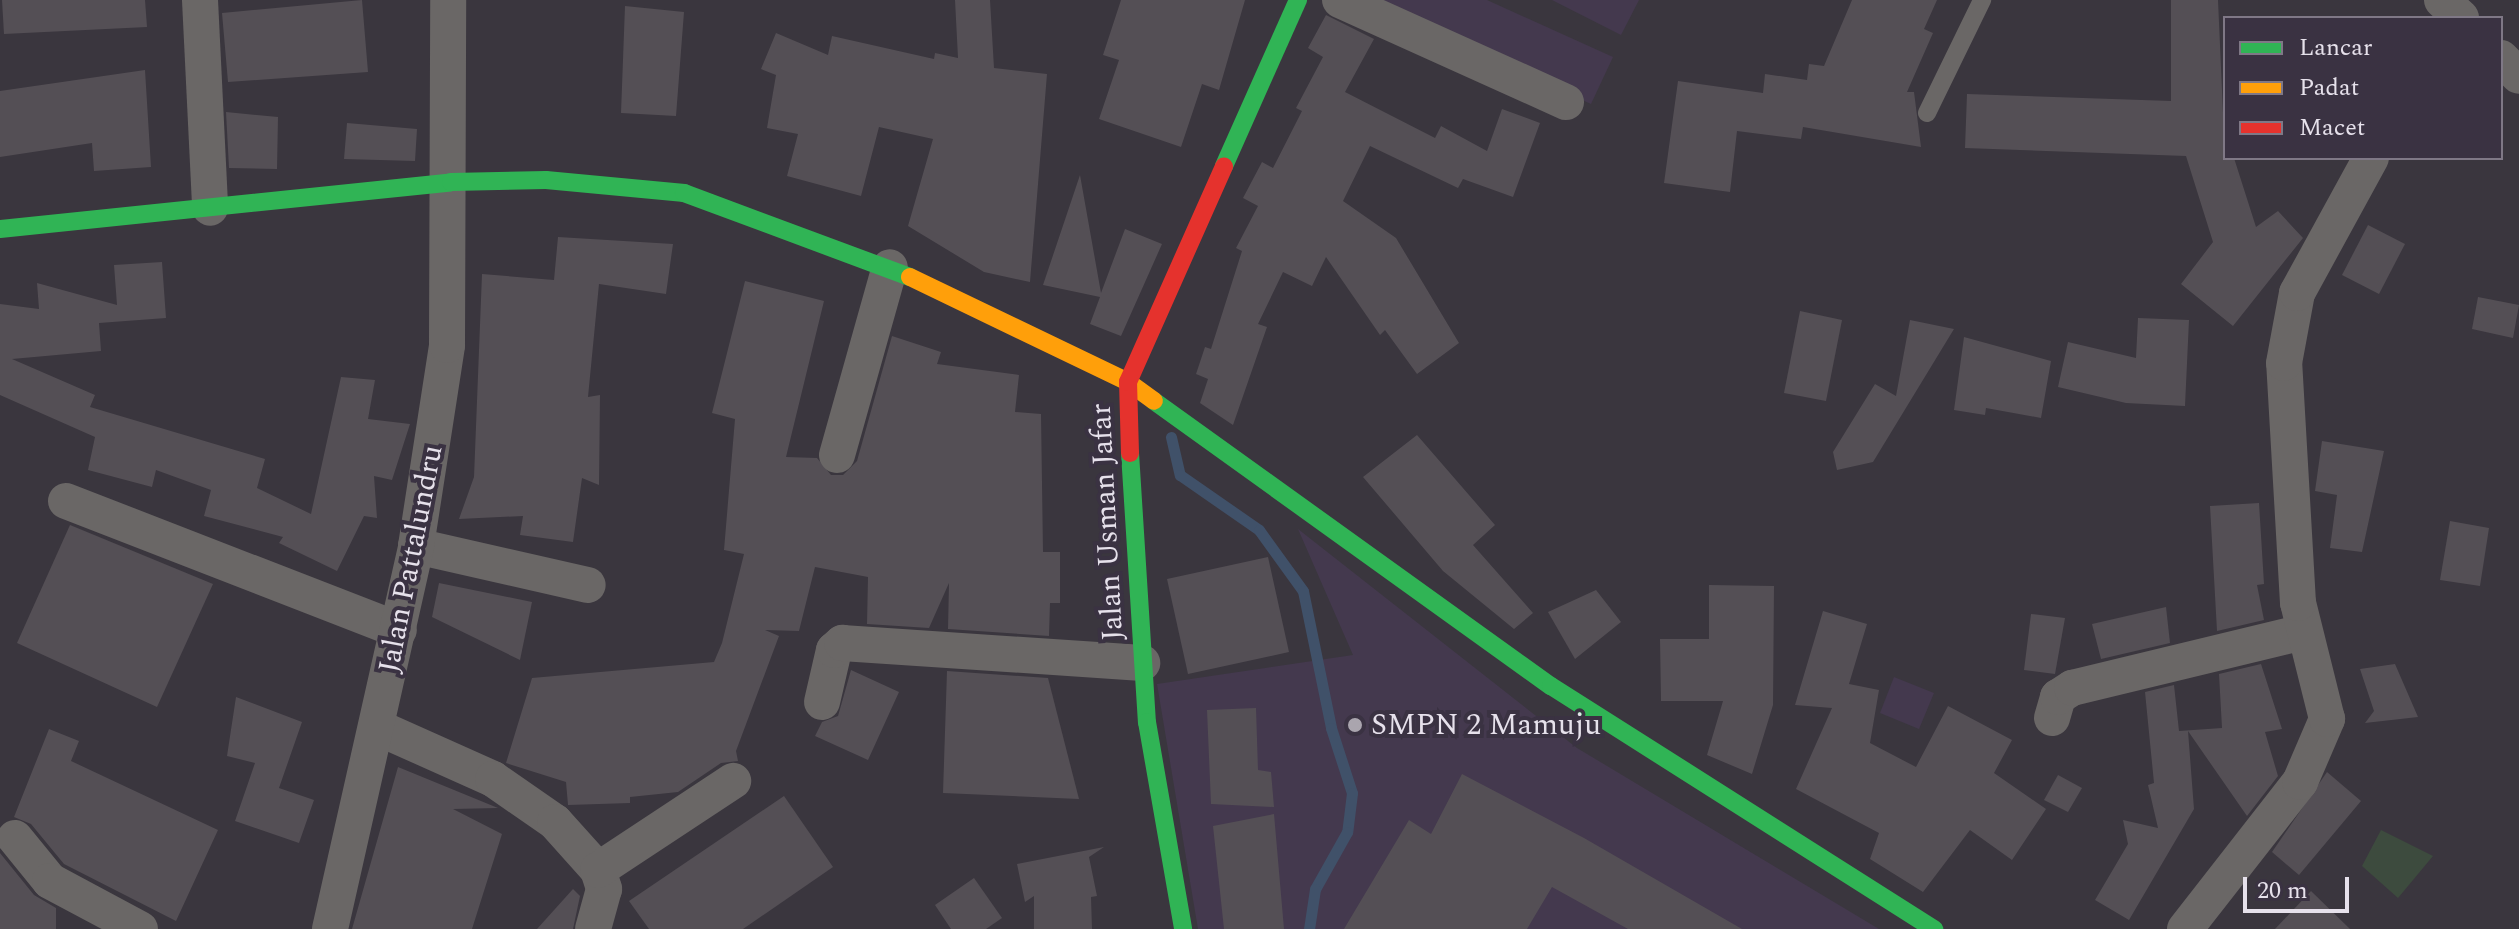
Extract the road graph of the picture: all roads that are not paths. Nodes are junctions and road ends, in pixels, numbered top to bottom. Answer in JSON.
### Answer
{"nodes":[{"id":1,"x":200,"y":0,"type":"edge"},
{"id":2,"x":448,"y":0,"type":"edge"},
{"id":3,"x":1298,"y":0,"type":"edge"},
{"id":4,"x":1340,"y":0,"type":"edge"},
{"id":5,"x":1982,"y":0,"type":"edge"},
{"id":6,"x":2442,"y":0,"type":"edge"},
{"id":7,"x":2459,"y":16,"type":"edge"},
{"id":8,"x":2503,"y":60,"type":"edge"},
{"id":9,"x":2519,"y":76,"type":"edge"},
{"id":10,"x":1566,"y":102,"type":"dead end"},
{"id":11,"x":1927,"y":113,"type":"dead end"},
{"id":12,"x":2370,"y":160,"type":"edge"},
{"id":13,"x":451,"y":182,"type":"junction"},
{"id":14,"x":210,"y":208,"type":"junction"},
{"id":15,"x":0,"y":229,"type":"edge"},
{"id":16,"x":890,"y":267,"type":"junction"},
{"id":17,"x":1128,"y":382,"type":"junction"},
{"id":18,"x":837,"y":455,"type":"dead end"},
{"id":19,"x":66,"y":501,"type":"dead end"},
{"id":20,"x":416,"y":546,"type":"junction"},
{"id":21,"x":588,"y":585,"type":"dead end"},
{"id":22,"x":399,"y":630,"type":"junction"},
{"id":23,"x":2303,"y":632,"type":"junction"},
{"id":24,"x":1142,"y":663,"type":"junction"},
{"id":25,"x":822,"y":702,"type":"dead end"},
{"id":26,"x":2052,"y":718,"type":"dead end"},
{"id":27,"x":379,"y":728,"type":"junction"},
{"id":28,"x":733,"y":781,"type":"dead end"},
{"id":29,"x":15,"y":838,"type":"dead end"},
{"id":30,"x":598,"y":870,"type":"junction"},
{"id":31,"x":140,"y":929,"type":"edge"},
{"id":32,"x":330,"y":929,"type":"edge"},
{"id":33,"x":593,"y":929,"type":"edge"},
{"id":34,"x":1183,"y":929,"type":"edge"},
{"id":35,"x":1934,"y":929,"type":"edge"},
{"id":36,"x":2185,"y":929,"type":"edge"}],
"edges":[{"from":1,"to":14,"type":"street"},
{"from":2,"to":13,"type":"street","name":"Jalan Pattalundru"},
{"from":3,"to":17,"type":"street","name":"Jalan Usman Jafar"},
{"from":4,"to":10,"type":"street"},
{"from":5,"to":11,"type":"lane"},
{"from":6,"to":7,"type":"street"},
{"from":8,"to":9,"type":"street"},
{"from":12,"to":23,"type":"street"},
{"from":13,"to":14,"type":"street"},
{"from":13,"to":16,"type":"street"},
{"from":13,"to":20,"type":"street","name":"Jalan Pattalundru"},
{"from":14,"to":15,"type":"street"},
{"from":16,"to":17,"type":"street"},
{"from":16,"to":18,"type":"street"},
{"from":17,"to":24,"type":"street","name":"Jalan Usman Jafar"},
{"from":17,"to":35,"type":"street"},
{"from":19,"to":22,"type":"street"},
{"from":20,"to":21,"type":"street"},
{"from":20,"to":22,"type":"street","name":"Jalan Pattalundru"},
{"from":22,"to":27,"type":"street","name":"Jalan Pattalundru"},
{"from":23,"to":26,"type":"street"},
{"from":23,"to":36,"type":"street"},
{"from":24,"to":25,"type":"street"},
{"from":24,"to":34,"type":"street","name":"Jalan Usman Jafar"},
{"from":27,"to":30,"type":"street"},
{"from":27,"to":32,"type":"street","name":"Jalan Pattalundru"},
{"from":28,"to":30,"type":"street"},
{"from":29,"to":31,"type":"street"},
{"from":30,"to":33,"type":"street"}]}
